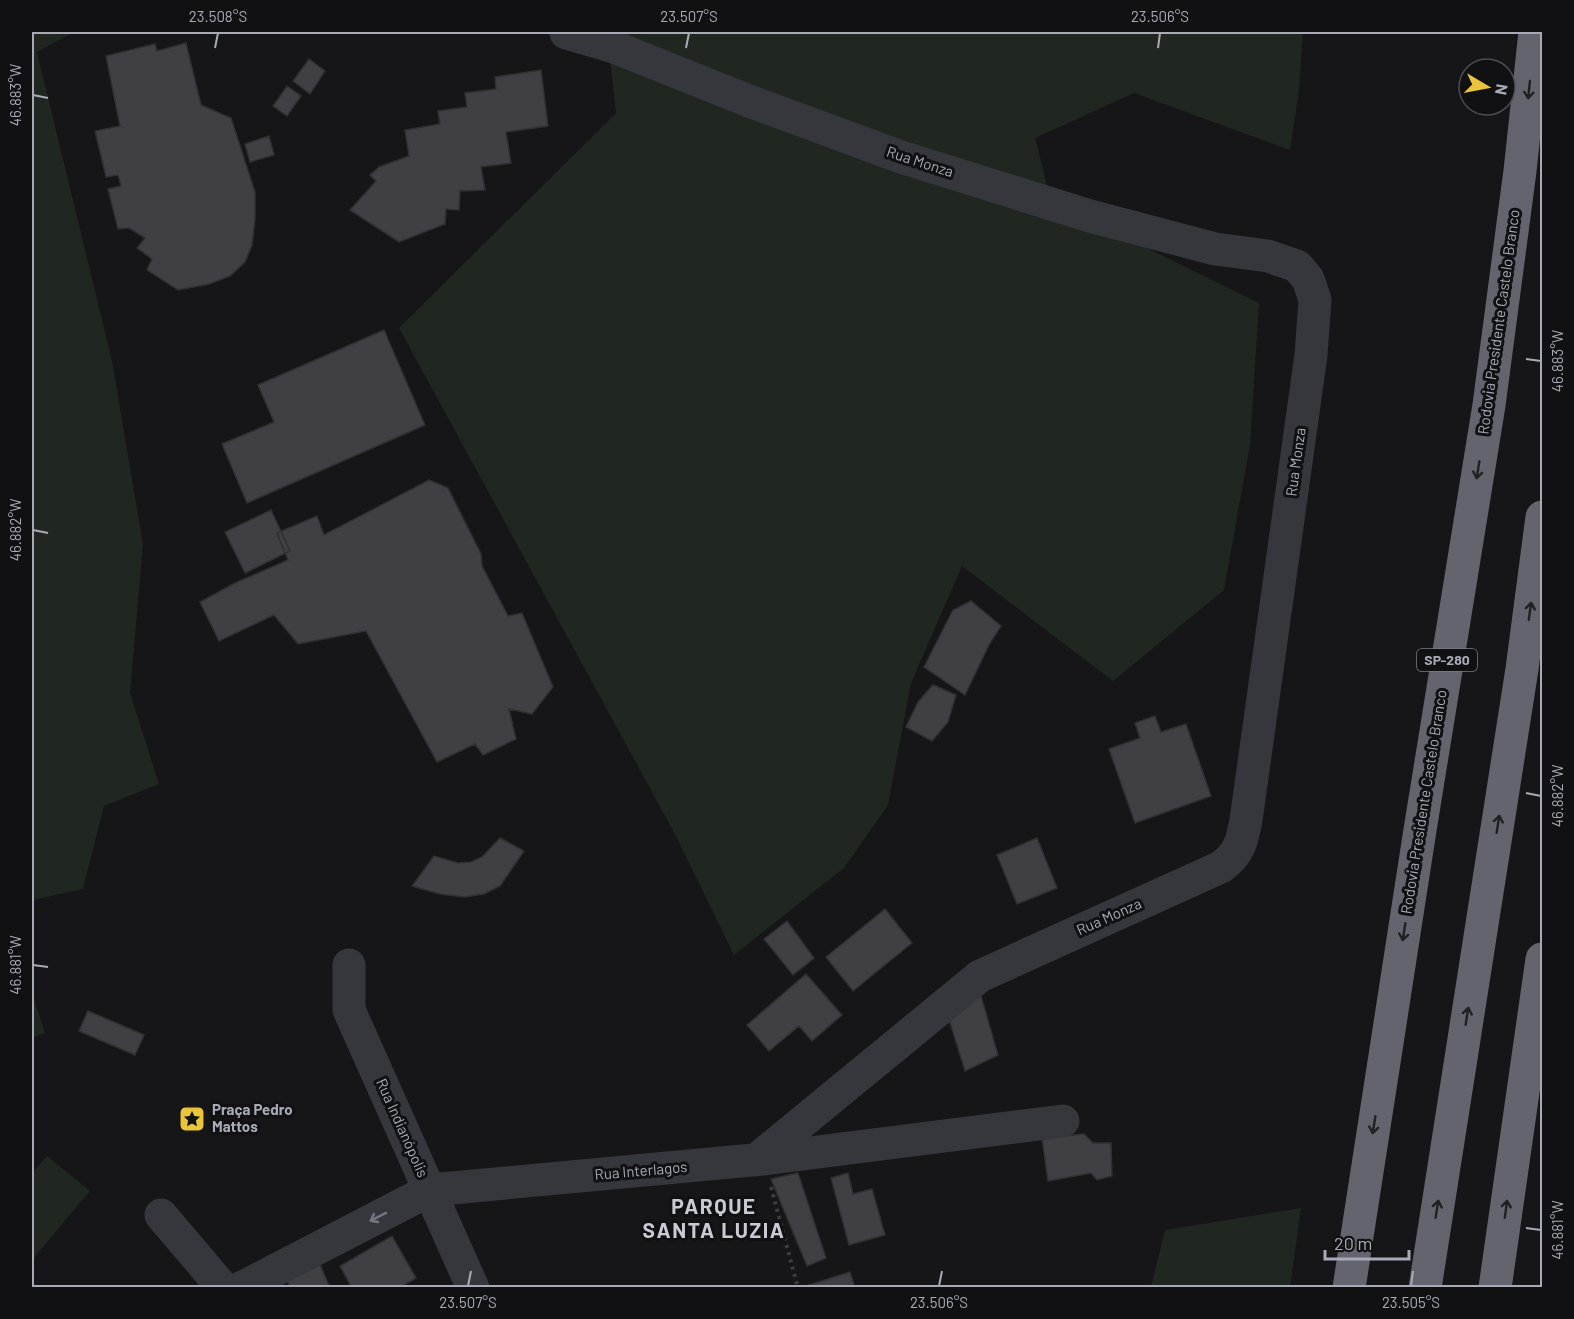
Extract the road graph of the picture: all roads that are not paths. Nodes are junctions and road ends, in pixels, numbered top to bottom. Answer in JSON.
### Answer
{"nodes":[{"id":1,"x":1535,"y":32,"type":"edge"},
{"id":2,"x":566,"y":33,"type":"edge"},
{"id":3,"x":1542,"y":517,"type":"edge"},
{"id":4,"x":1542,"y":959,"type":"edge"},
{"id":5,"x":349,"y":965,"type":"dead end"},
{"id":6,"x":1063,"y":1121,"type":"dead end"},
{"id":7,"x":760,"y":1160,"type":"junction"},
{"id":8,"x":430,"y":1190,"type":"junction"},
{"id":9,"x":161,"y":1215,"type":"dead end"},
{"id":10,"x":223,"y":1287,"type":"edge"},
{"id":11,"x":241,"y":1287,"type":"edge"},
{"id":12,"x":473,"y":1287,"type":"edge"},
{"id":13,"x":1349,"y":1287,"type":"edge"},
{"id":14,"x":1425,"y":1287,"type":"edge"},
{"id":15,"x":1495,"y":1287,"type":"edge"}],
"edges":[{"from":1,"to":13,"type":"highway","name":"Rodovia Presidente Castelo Branco","number":"SP-280","one_way":true},
{"from":2,"to":7,"type":"street","name":"Rua Monza"},
{"from":14,"to":3,"type":"highway","one_way":true},
{"from":15,"to":4,"type":"highway","one_way":true},
{"from":5,"to":8,"type":"street","name":"Rua Indianópolis"},
{"from":6,"to":7,"type":"street","name":"Rua Interlagos"},
{"from":7,"to":8,"type":"street","name":"Rua Interlagos"},
{"from":8,"to":11,"type":"street","name":"Rua Interlagos","one_way":true},
{"from":8,"to":12,"type":"street","name":"Rua Indianópolis"},
{"from":9,"to":10,"type":"street"}]}
